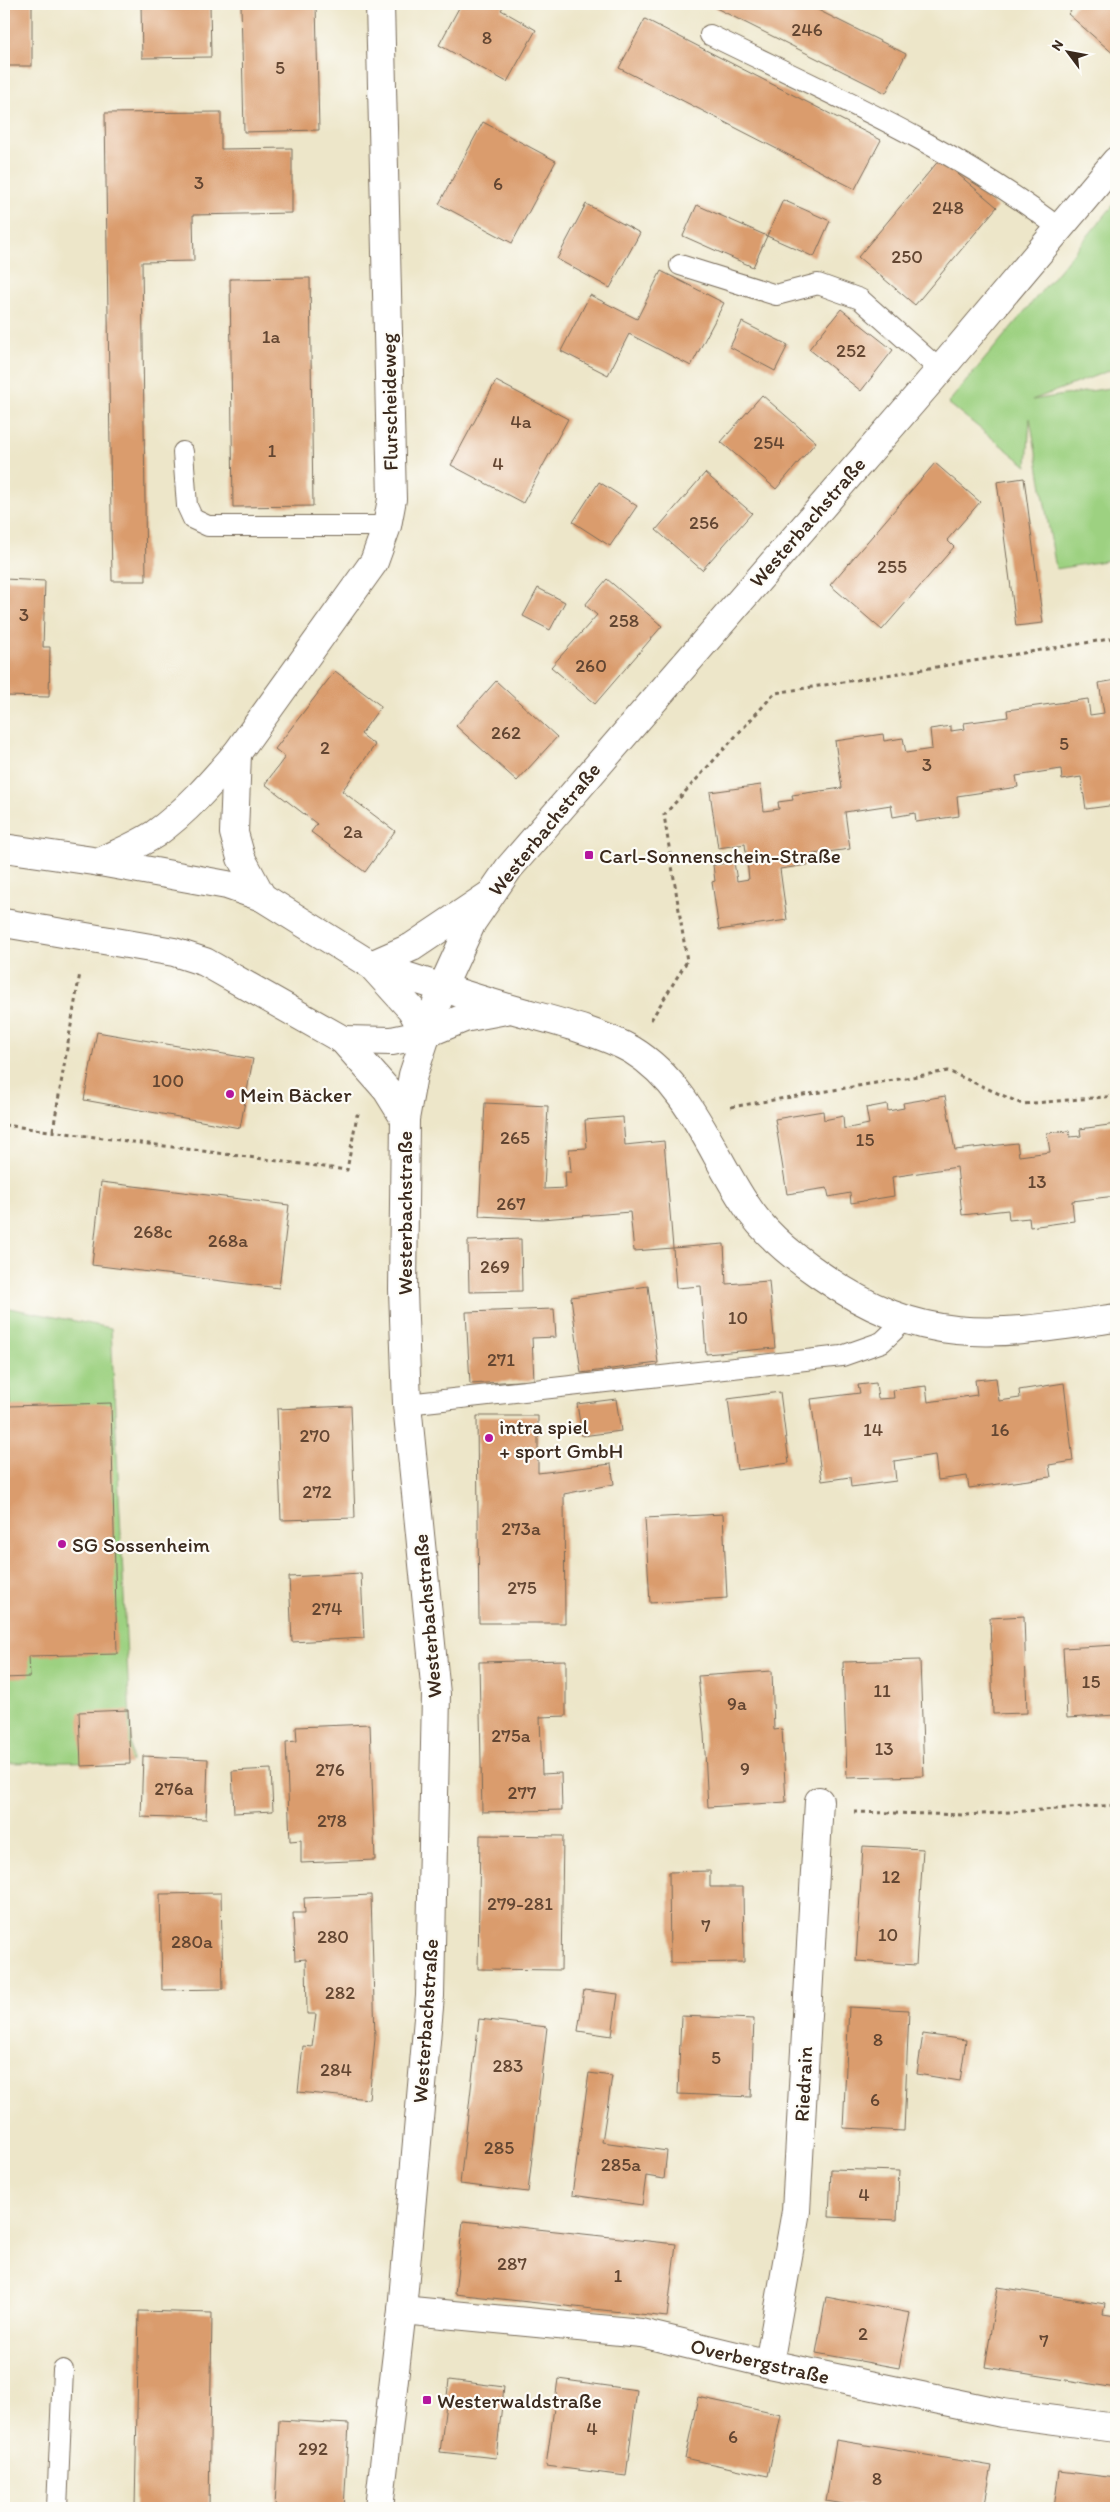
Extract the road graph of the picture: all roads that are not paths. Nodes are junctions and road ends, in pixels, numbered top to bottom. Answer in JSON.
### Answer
{"nodes":[{"id":1,"x":380,"y":4,"type":"edge"},
{"id":2,"x":710,"y":35,"type":"dead end"},
{"id":3,"x":1116,"y":161,"type":"edge"},
{"id":4,"x":1060,"y":228,"type":"junction"},
{"id":5,"x":680,"y":265,"type":"dead end"},
{"id":6,"x":940,"y":370,"type":"junction"},
{"id":7,"x":183,"y":452,"type":"dead end"},
{"id":8,"x":387,"y":526,"type":"junction"},
{"id":9,"x":237,"y":753,"type":"junction"},
{"id":10,"x":4,"y":848,"type":"edge"},
{"id":11,"x":100,"y":862,"type":"junction"},
{"id":12,"x":488,"y":896,"type":"junction"},
{"id":13,"x":262,"y":897,"type":"junction"},
{"id":14,"x":4,"y":923,"type":"edge"},
{"id":15,"x":371,"y":965,"type":"junction"},
{"id":16,"x":442,"y":988,"type":"junction"},
{"id":17,"x":512,"y":1009,"type":"junction"},
{"id":18,"x":425,"y":1034,"type":"junction"},
{"id":19,"x":342,"y":1040,"type":"junction"},
{"id":20,"x":405,"y":1119,"type":"junction"},
{"id":21,"x":1116,"y":1318,"type":"edge"},
{"id":22,"x":905,"y":1320,"type":"junction"},
{"id":23,"x":407,"y":1404,"type":"junction"},
{"id":24,"x":819,"y":1806,"type":"road end"},
{"id":25,"x":402,"y":2310,"type":"junction"},
{"id":26,"x":769,"y":2364,"type":"junction"},
{"id":27,"x":63,"y":2370,"type":"dead end"},
{"id":28,"x":1116,"y":2428,"type":"edge"},
{"id":29,"x":57,"y":2508,"type":"edge"},
{"id":30,"x":378,"y":2508,"type":"edge"}],
"edges":[{"from":1,"to":8,"type":"street","name":"Flurscheideweg"},
{"from":2,"to":4,"type":"lane"},
{"from":3,"to":4,"type":"street","name":"Westerbachstraße"},
{"from":4,"to":6,"type":"street","name":"Westerbachstraße"},
{"from":5,"to":6,"type":"lane"},
{"from":6,"to":12,"type":"street","name":"Westerbachstraße"},
{"from":7,"to":8,"type":"lane"},
{"from":8,"to":9,"type":"street","name":"Flurscheideweg"},
{"from":9,"to":11,"type":"street","name":"Flurscheideweg"},
{"from":9,"to":13,"type":"street"},
{"from":10,"to":11,"type":"street"},
{"from":11,"to":13,"type":"street"},
{"from":12,"to":15,"type":"street"},
{"from":12,"to":16,"type":"street","name":"Westerbachstraße"},
{"from":13,"to":15,"type":"street"},
{"from":14,"to":19,"type":"street"},
{"from":15,"to":16,"type":"street"},
{"from":15,"to":18,"type":"street"},
{"from":16,"to":17,"type":"street"},
{"from":16,"to":18,"type":"street","name":"Westerbachstraße"},
{"from":17,"to":18,"type":"street"},
{"from":17,"to":22,"type":"street"},
{"from":18,"to":19,"type":"street"},
{"from":18,"to":20,"type":"street","name":"Westerbachstraße"},
{"from":19,"to":20,"type":"street"},
{"from":20,"to":23,"type":"street","name":"Westerbachstraße"},
{"from":21,"to":22,"type":"street"},
{"from":22,"to":23,"type":"lane"},
{"from":23,"to":25,"type":"street","name":"Westerbachstraße"},
{"from":24,"to":26,"type":"street","name":"Riedrain"},
{"from":25,"to":26,"type":"street","name":"Overbergstraße"},
{"from":25,"to":30,"type":"street","name":"Westerbachstraße"},
{"from":26,"to":28,"type":"street","name":"Overbergstraße"},
{"from":27,"to":29,"type":"lane"}]}
